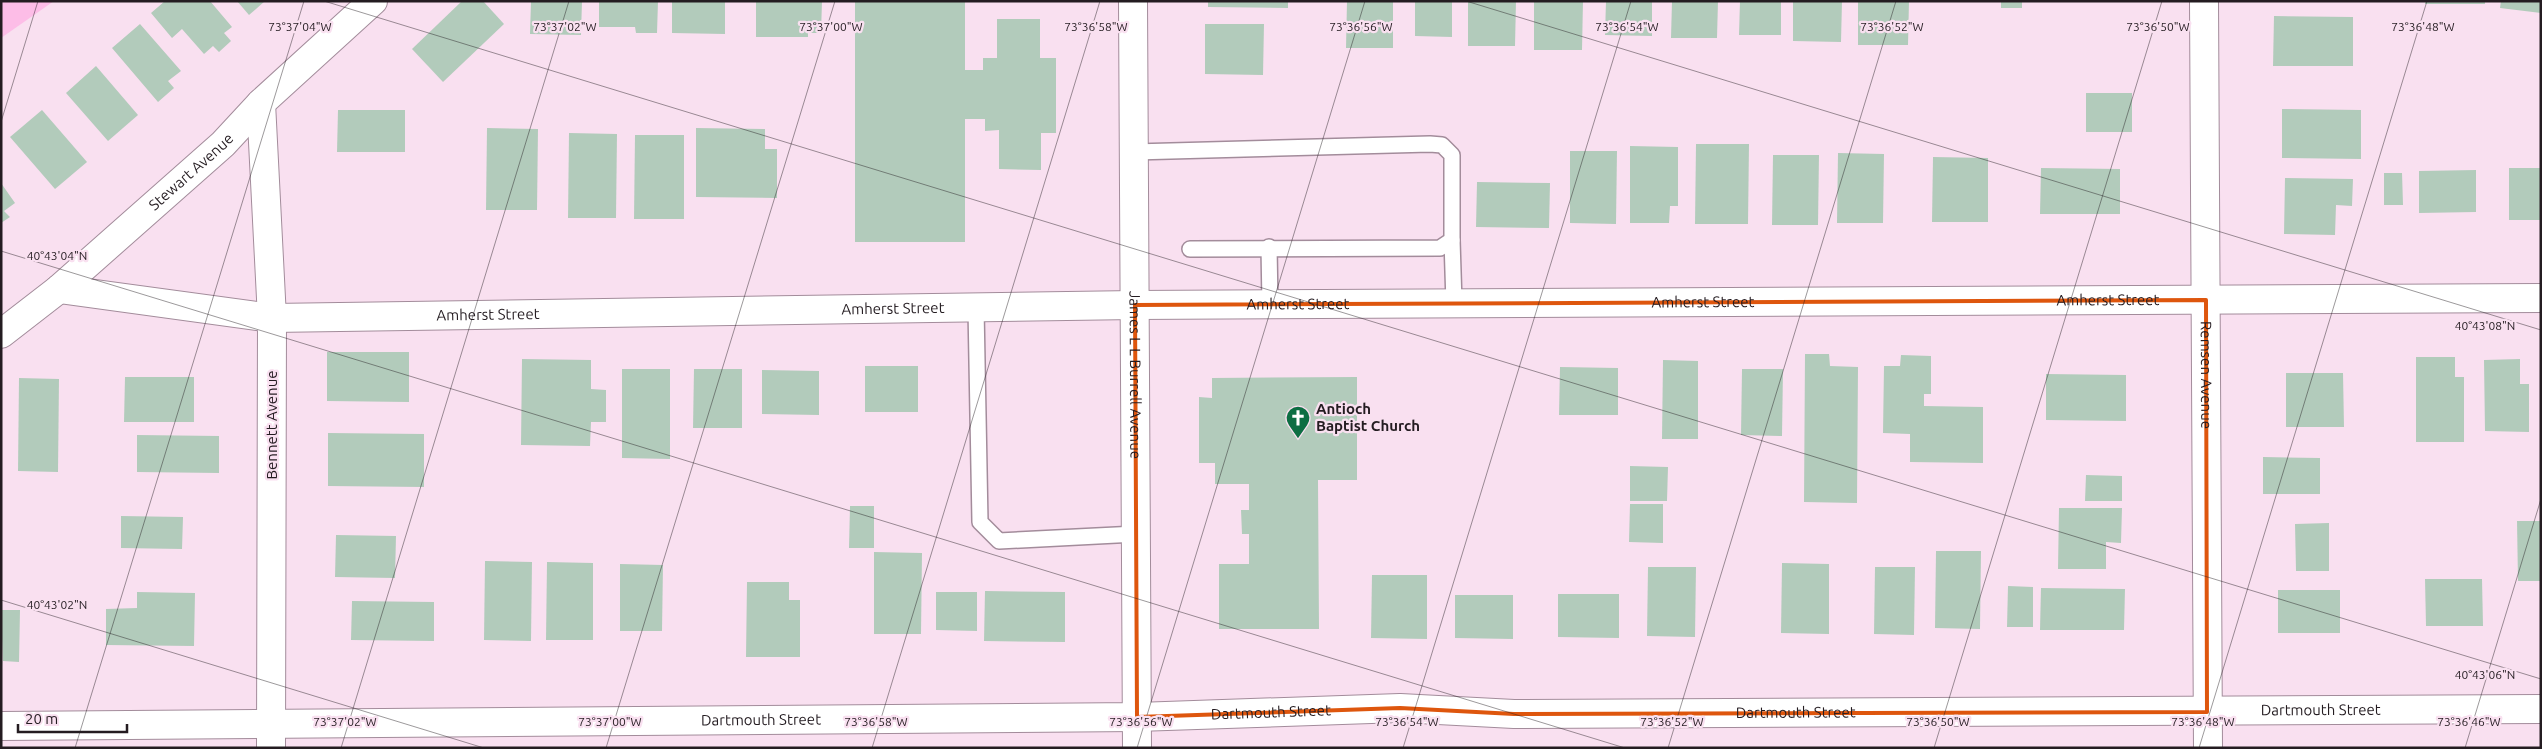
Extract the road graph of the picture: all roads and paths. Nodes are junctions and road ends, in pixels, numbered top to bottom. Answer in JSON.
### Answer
{"nodes":[{"id":1,"x":373,"y":1,"type":"edge"},
{"id":2,"x":1133,"y":1,"type":"edge"},
{"id":3,"x":2204,"y":1,"type":"edge"},
{"id":4,"x":261,"y":103,"type":"junction"},
{"id":5,"x":1134,"y":152,"type":"junction"},
{"id":6,"x":1452,"y":240,"type":"junction"},
{"id":7,"x":1269,"y":247,"type":"junction"},
{"id":8,"x":1190,"y":249,"type":"dead end"},
{"id":9,"x":59,"y":290,"type":"junction"},
{"id":10,"x":2541,"y":298,"type":"edge"},
{"id":11,"x":2206,"y":300,"type":"junction"},
{"id":12,"x":1270,"y":304,"type":"junction"},
{"id":13,"x":1454,"y":304,"type":"junction"},
{"id":14,"x":1135,"y":305,"type":"junction"},
{"id":15,"x":976,"y":308,"type":"junction"},
{"id":16,"x":272,"y":318,"type":"junction"},
{"id":17,"x":1,"y":334,"type":"edge"},
{"id":18,"x":1136,"y":534,"type":"junction"},
{"id":19,"x":2541,"y":709,"type":"edge"},
{"id":20,"x":2208,"y":712,"type":"junction"},
{"id":21,"x":1137,"y":717,"type":"junction"},
{"id":22,"x":1,"y":726,"type":"edge"},
{"id":23,"x":271,"y":736,"type":"edge"},
{"id":24,"x":1137,"y":748,"type":"edge"},
{"id":25,"x":2208,"y":748,"type":"edge"}],
"edges":[{"from":1,"to":4,"type":"street","name":"Stewart Avenue"},
{"from":2,"to":5,"type":"street","name":"James L L Burrell Avenue"},
{"from":3,"to":11,"type":"street","name":"Remsen Avenue"},
{"from":4,"to":9,"type":"street","name":"Stewart Avenue"},
{"from":4,"to":16,"type":"street","name":"Bennett Avenue"},
{"from":5,"to":6,"type":"lane"},
{"from":5,"to":14,"type":"street","name":"James L L Burrell Avenue"},
{"from":6,"to":7,"type":"lane"},
{"from":6,"to":13,"type":"lane"},
{"from":7,"to":8,"type":"lane"},
{"from":7,"to":12,"type":"lane"},
{"from":9,"to":16,"type":"street","name":"Amherst Street"},
{"from":9,"to":17,"type":"street","name":"Stewart Avenue"},
{"from":10,"to":11,"type":"street","name":"Amherst Street"},
{"from":11,"to":13,"type":"street","name":"Amherst Street"},
{"from":11,"to":20,"type":"street","name":"Remsen Avenue"},
{"from":12,"to":13,"type":"street","name":"Amherst Street"},
{"from":12,"to":14,"type":"street","name":"Amherst Street"},
{"from":14,"to":15,"type":"street","name":"Amherst Street"},
{"from":14,"to":18,"type":"street","name":"James L L Burrell Avenue"},
{"from":15,"to":16,"type":"street","name":"Amherst Street"},
{"from":15,"to":18,"type":"lane"},
{"from":16,"to":23,"type":"street","name":"Bennett Avenue"},
{"from":18,"to":21,"type":"street","name":"James L L Burrell Avenue"},
{"from":19,"to":20,"type":"street","name":"Dartmouth Street"},
{"from":20,"to":21,"type":"street","name":"Dartmouth Street"},
{"from":20,"to":25,"type":"street","name":"Remsen Avenue"},
{"from":21,"to":23,"type":"street","name":"Dartmouth Street"},
{"from":21,"to":24,"type":"street","name":"James L L Burrell Avenue"},
{"from":22,"to":23,"type":"street","name":"Dartmouth Street"}]}
